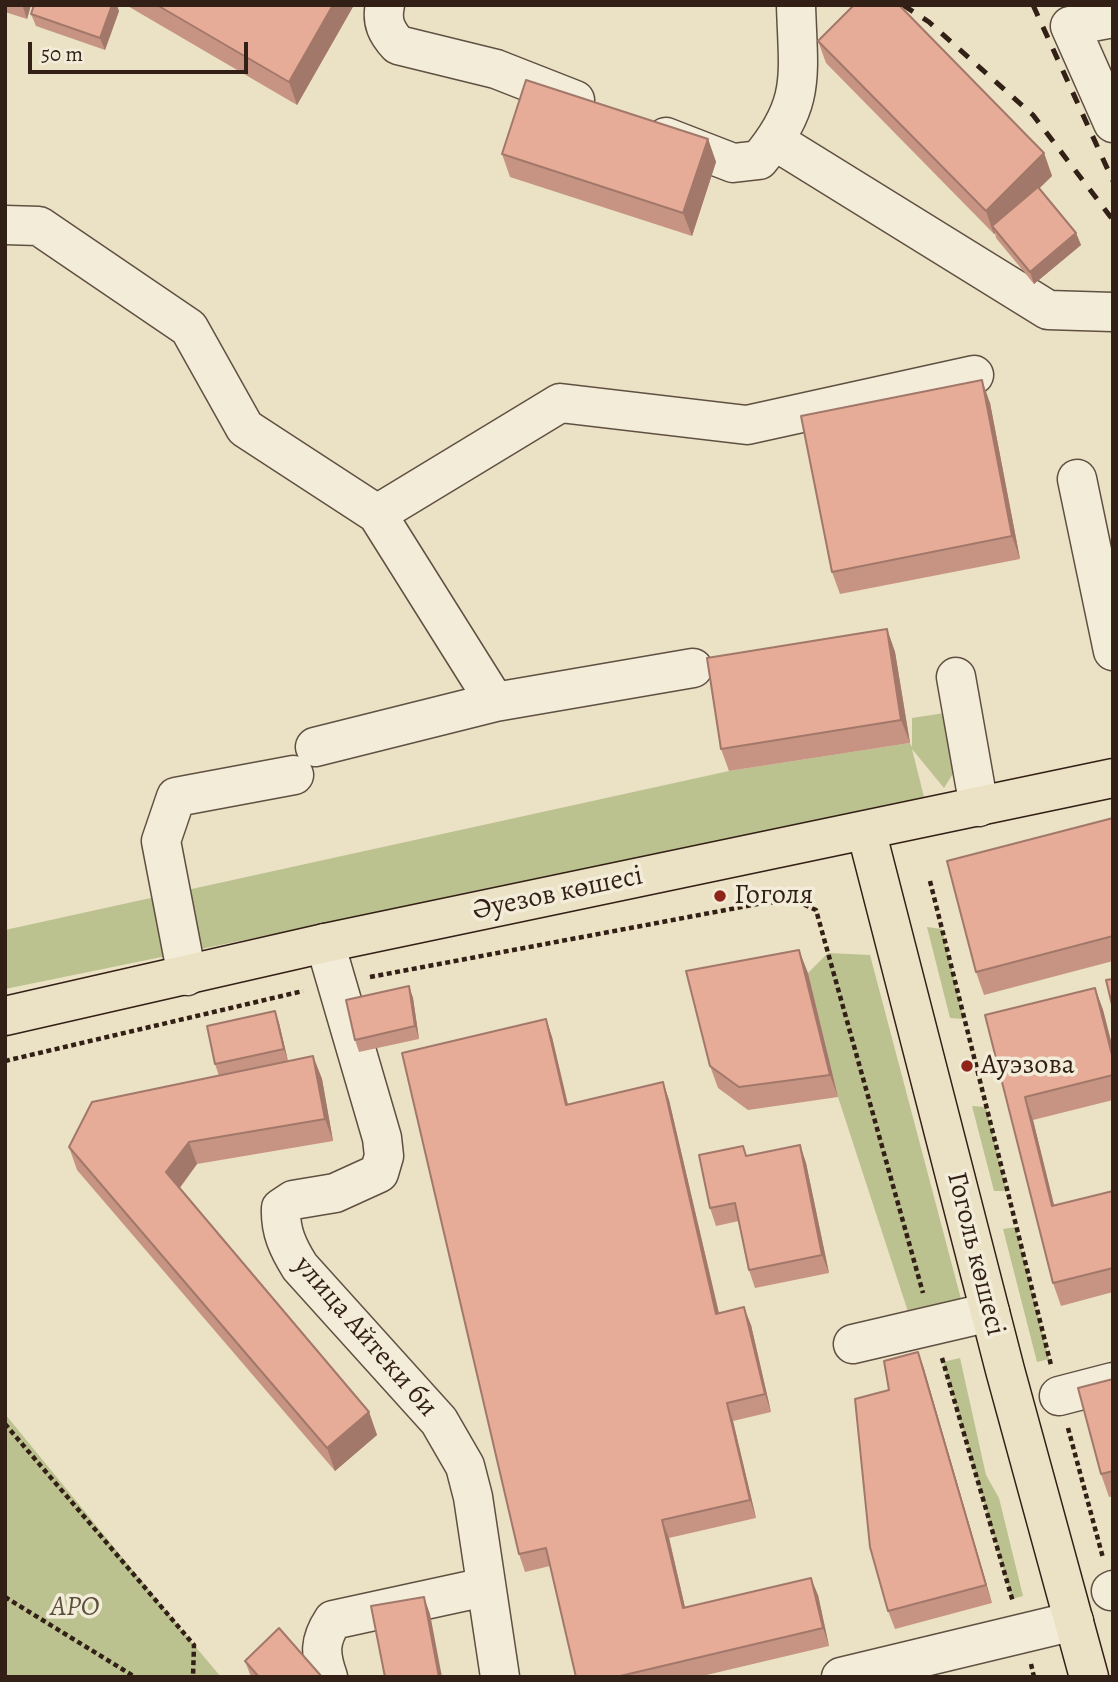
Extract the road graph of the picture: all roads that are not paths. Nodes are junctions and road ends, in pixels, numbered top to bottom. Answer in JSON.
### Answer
{"nodes":[{"id":1,"x":385,"y":5,"type":"edge"},
{"id":2,"x":796,"y":5,"type":"edge"},
{"id":3,"x":1066,"y":16,"type":"edge"},
{"id":4,"x":1113,"y":18,"type":"edge"},
{"id":5,"x":1113,"y":123,"type":"edge"},
{"id":6,"x":775,"y":141,"type":"junction"},
{"id":7,"x":5,"y":225,"type":"edge"},
{"id":8,"x":1113,"y":312,"type":"edge"},
{"id":9,"x":974,"y":375,"type":"dead end"},
{"id":10,"x":1077,"y":479,"type":"dead end"},
{"id":11,"x":377,"y":514,"type":"junction"},
{"id":12,"x":1113,"y":651,"type":"edge"},
{"id":13,"x":693,"y":668,"type":"dead end"},
{"id":14,"x":956,"y":677,"type":"dead end"},
{"id":15,"x":495,"y":702,"type":"junction"},
{"id":16,"x":1113,"y":778,"type":"edge"},
{"id":17,"x":979,"y":807,"type":"junction"},
{"id":18,"x":866,"y":830,"type":"junction"},
{"id":19,"x":325,"y":943,"type":"junction"},
{"id":20,"x":187,"y":976,"type":"junction"},
{"id":21,"x":5,"y":1016,"type":"edge"},
{"id":22,"x":990,"y":1312,"type":"junction"},
{"id":23,"x":853,"y":1344,"type":"dead end"},
{"id":24,"x":1113,"y":1382,"type":"edge"},
{"id":25,"x":1059,"y":1396,"type":"road end"},
{"id":26,"x":485,"y":1587,"type":"junction"},
{"id":27,"x":1074,"y":1621,"type":"junction"},
{"id":28,"x":328,"y":1677,"type":"edge"},
{"id":29,"x":500,"y":1677,"type":"edge"},
{"id":30,"x":841,"y":1677,"type":"edge"},
{"id":31,"x":1089,"y":1677,"type":"edge"}],
"edges":[{"from":1,"to":6,"type":"street"},
{"from":2,"to":6,"type":"street"},
{"from":3,"to":4,"type":"street"},
{"from":3,"to":5,"type":"street"},
{"from":6,"to":8,"type":"street"},
{"from":7,"to":11,"type":"street"},
{"from":9,"to":11,"type":"street"},
{"from":10,"to":12,"type":"street"},
{"from":11,"to":15,"type":"street"},
{"from":13,"to":15,"type":"street"},
{"from":14,"to":17,"type":"street"},
{"from":15,"to":20,"type":"street"},
{"from":16,"to":17,"type":"main road","name":"Әуезов көшесі"},
{"from":17,"to":18,"type":"main road","name":"Әуезов көшесі"},
{"from":18,"to":19,"type":"main road","name":"Әуезов көшесі"},
{"from":18,"to":22,"type":"main road","name":"Гоголь көшесі"},
{"from":19,"to":20,"type":"main road","name":"Әуезов көшесі"},
{"from":19,"to":26,"type":"street","name":"улица Айтеки би"},
{"from":20,"to":21,"type":"main road","name":"Әуезов көшесі"},
{"from":22,"to":23,"type":"street"},
{"from":22,"to":27,"type":"main road","name":"Гоголь көшесі"},
{"from":24,"to":25,"type":"street"},
{"from":26,"to":28,"type":"street"},
{"from":26,"to":29,"type":"street","name":"улица Айтеки би"},
{"from":27,"to":30,"type":"street"},
{"from":27,"to":31,"type":"main road","name":"Гоголь көшесі"}]}
